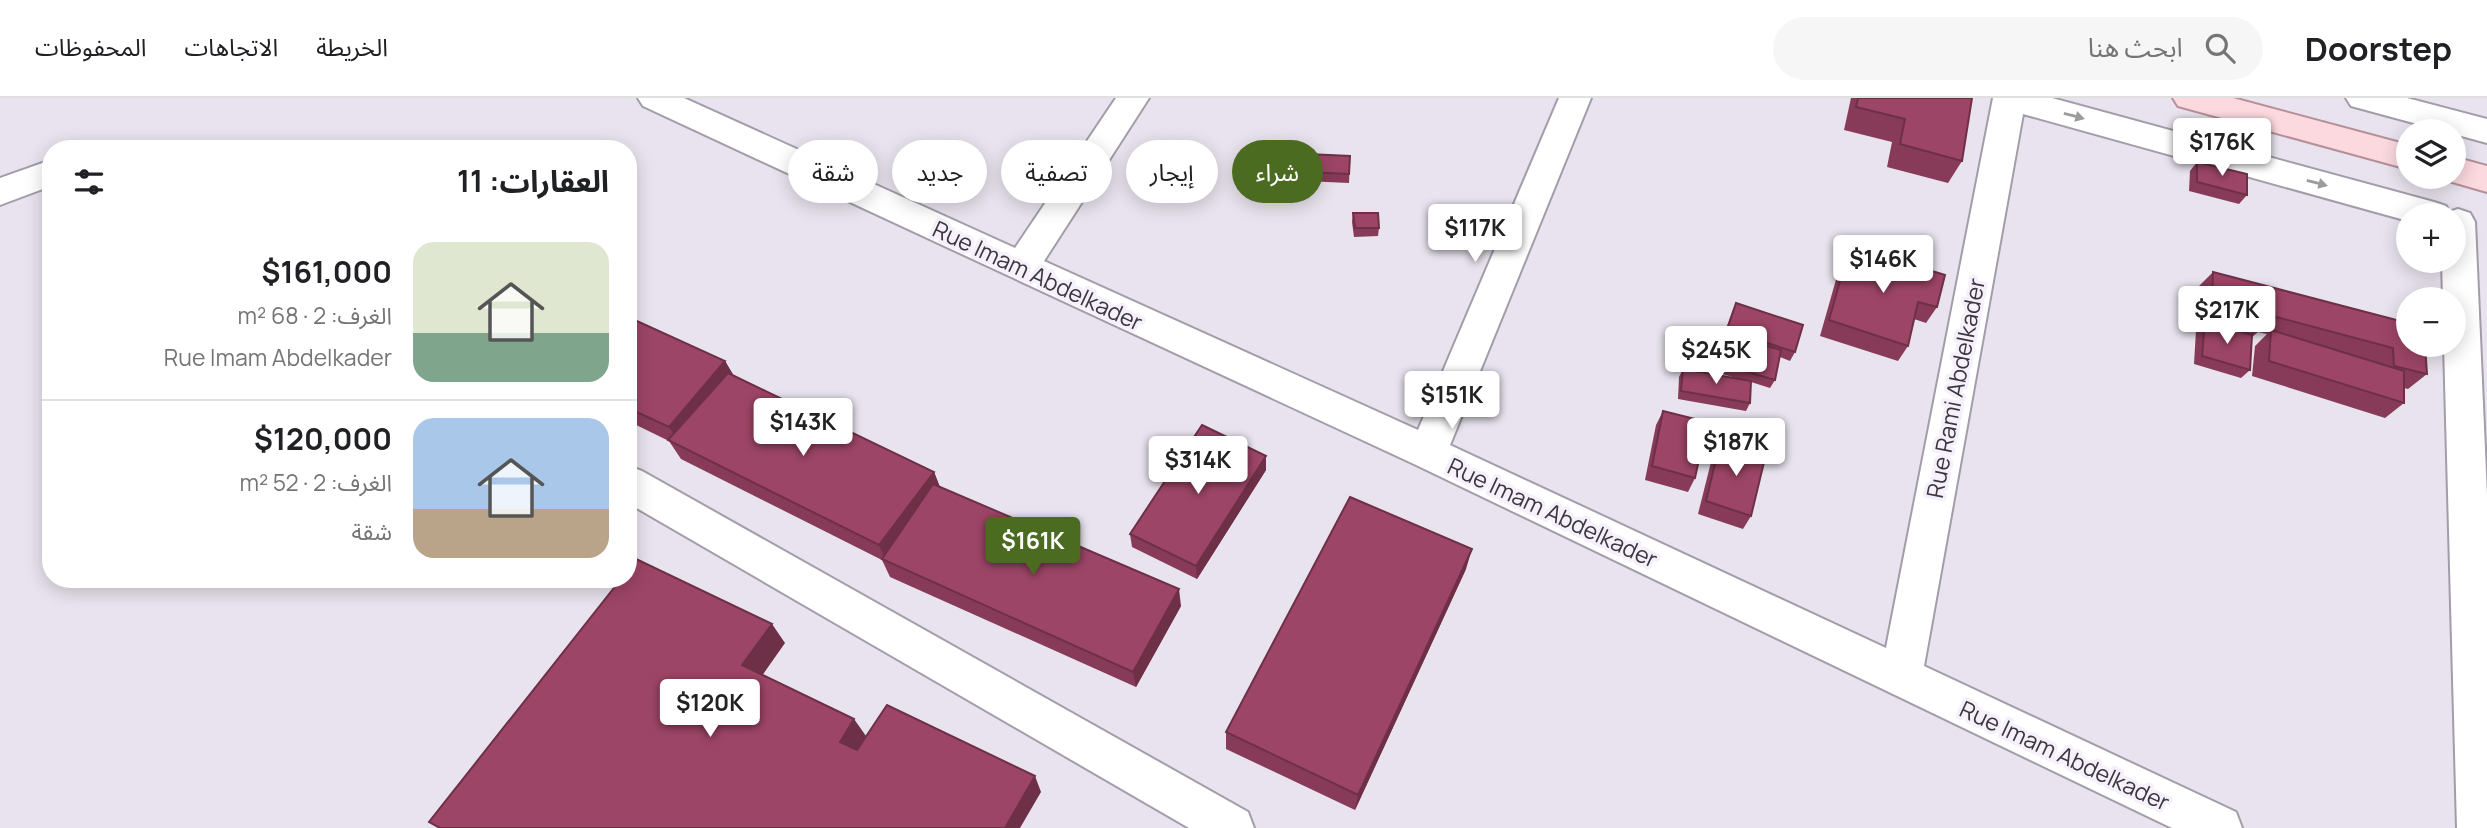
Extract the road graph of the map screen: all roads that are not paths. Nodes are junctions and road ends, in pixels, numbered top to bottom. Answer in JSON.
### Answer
{"nodes":[{"id":1,"x":1133,"y":98,"type":"edge"},
{"id":2,"x":1575,"y":98,"type":"edge"},
{"id":3,"x":2010,"y":98,"type":"edge"},
{"id":4,"x":2189,"y":98,"type":"edge"},
{"id":5,"x":2362,"y":98,"type":"edge"},
{"id":6,"x":675,"y":102,"type":"edge"},
{"id":7,"x":2443,"y":108,"type":"edge"},
{"id":8,"x":2487,"y":131,"type":"edge"},
{"id":9,"x":2396,"y":154,"type":"edge"},
{"id":10,"x":2466,"y":173,"type":"edge"},
{"id":11,"x":42,"y":176,"type":"edge"},
{"id":12,"x":2487,"y":179,"type":"edge"},
{"id":13,"x":0,"y":192,"type":"edge"},
{"id":14,"x":2396,"y":205,"type":"edge"},
{"id":15,"x":1021,"y":268,"type":"junction"},
{"id":16,"x":2460,"y":273,"type":"edge"},
{"id":17,"x":1428,"y":452,"type":"junction"},
{"id":18,"x":637,"y":487,"type":"edge"},
{"id":19,"x":1900,"y":677,"type":"junction"},
{"id":20,"x":1232,"y":828,"type":"edge"},
{"id":21,"x":2220,"y":828,"type":"edge"},
{"id":22,"x":2479,"y":828,"type":"edge"}],
"edges":[{"from":1,"to":15,"type":"street"},
{"from":2,"to":17,"type":"street"},
{"from":3,"to":14,"type":"street","one_way":true},
{"from":3,"to":19,"type":"street","name":"Rue Rami Abdelkader"},
{"from":4,"to":9,"type":"main road"},
{"from":5,"to":7,"type":"street"},
{"from":6,"to":15,"type":"street","name":"Rue Imam Abdelkader"},
{"from":7,"to":8,"type":"street"},
{"from":10,"to":12,"type":"main road"},
{"from":11,"to":13,"type":"street"},
{"from":15,"to":17,"type":"street","name":"Rue Imam Abdelkader"},
{"from":16,"to":22,"type":"street"},
{"from":17,"to":19,"type":"street","name":"Rue Imam Abdelkader"},
{"from":18,"to":20,"type":"street"},
{"from":19,"to":21,"type":"street","name":"Rue Imam Abdelkader"}]}
